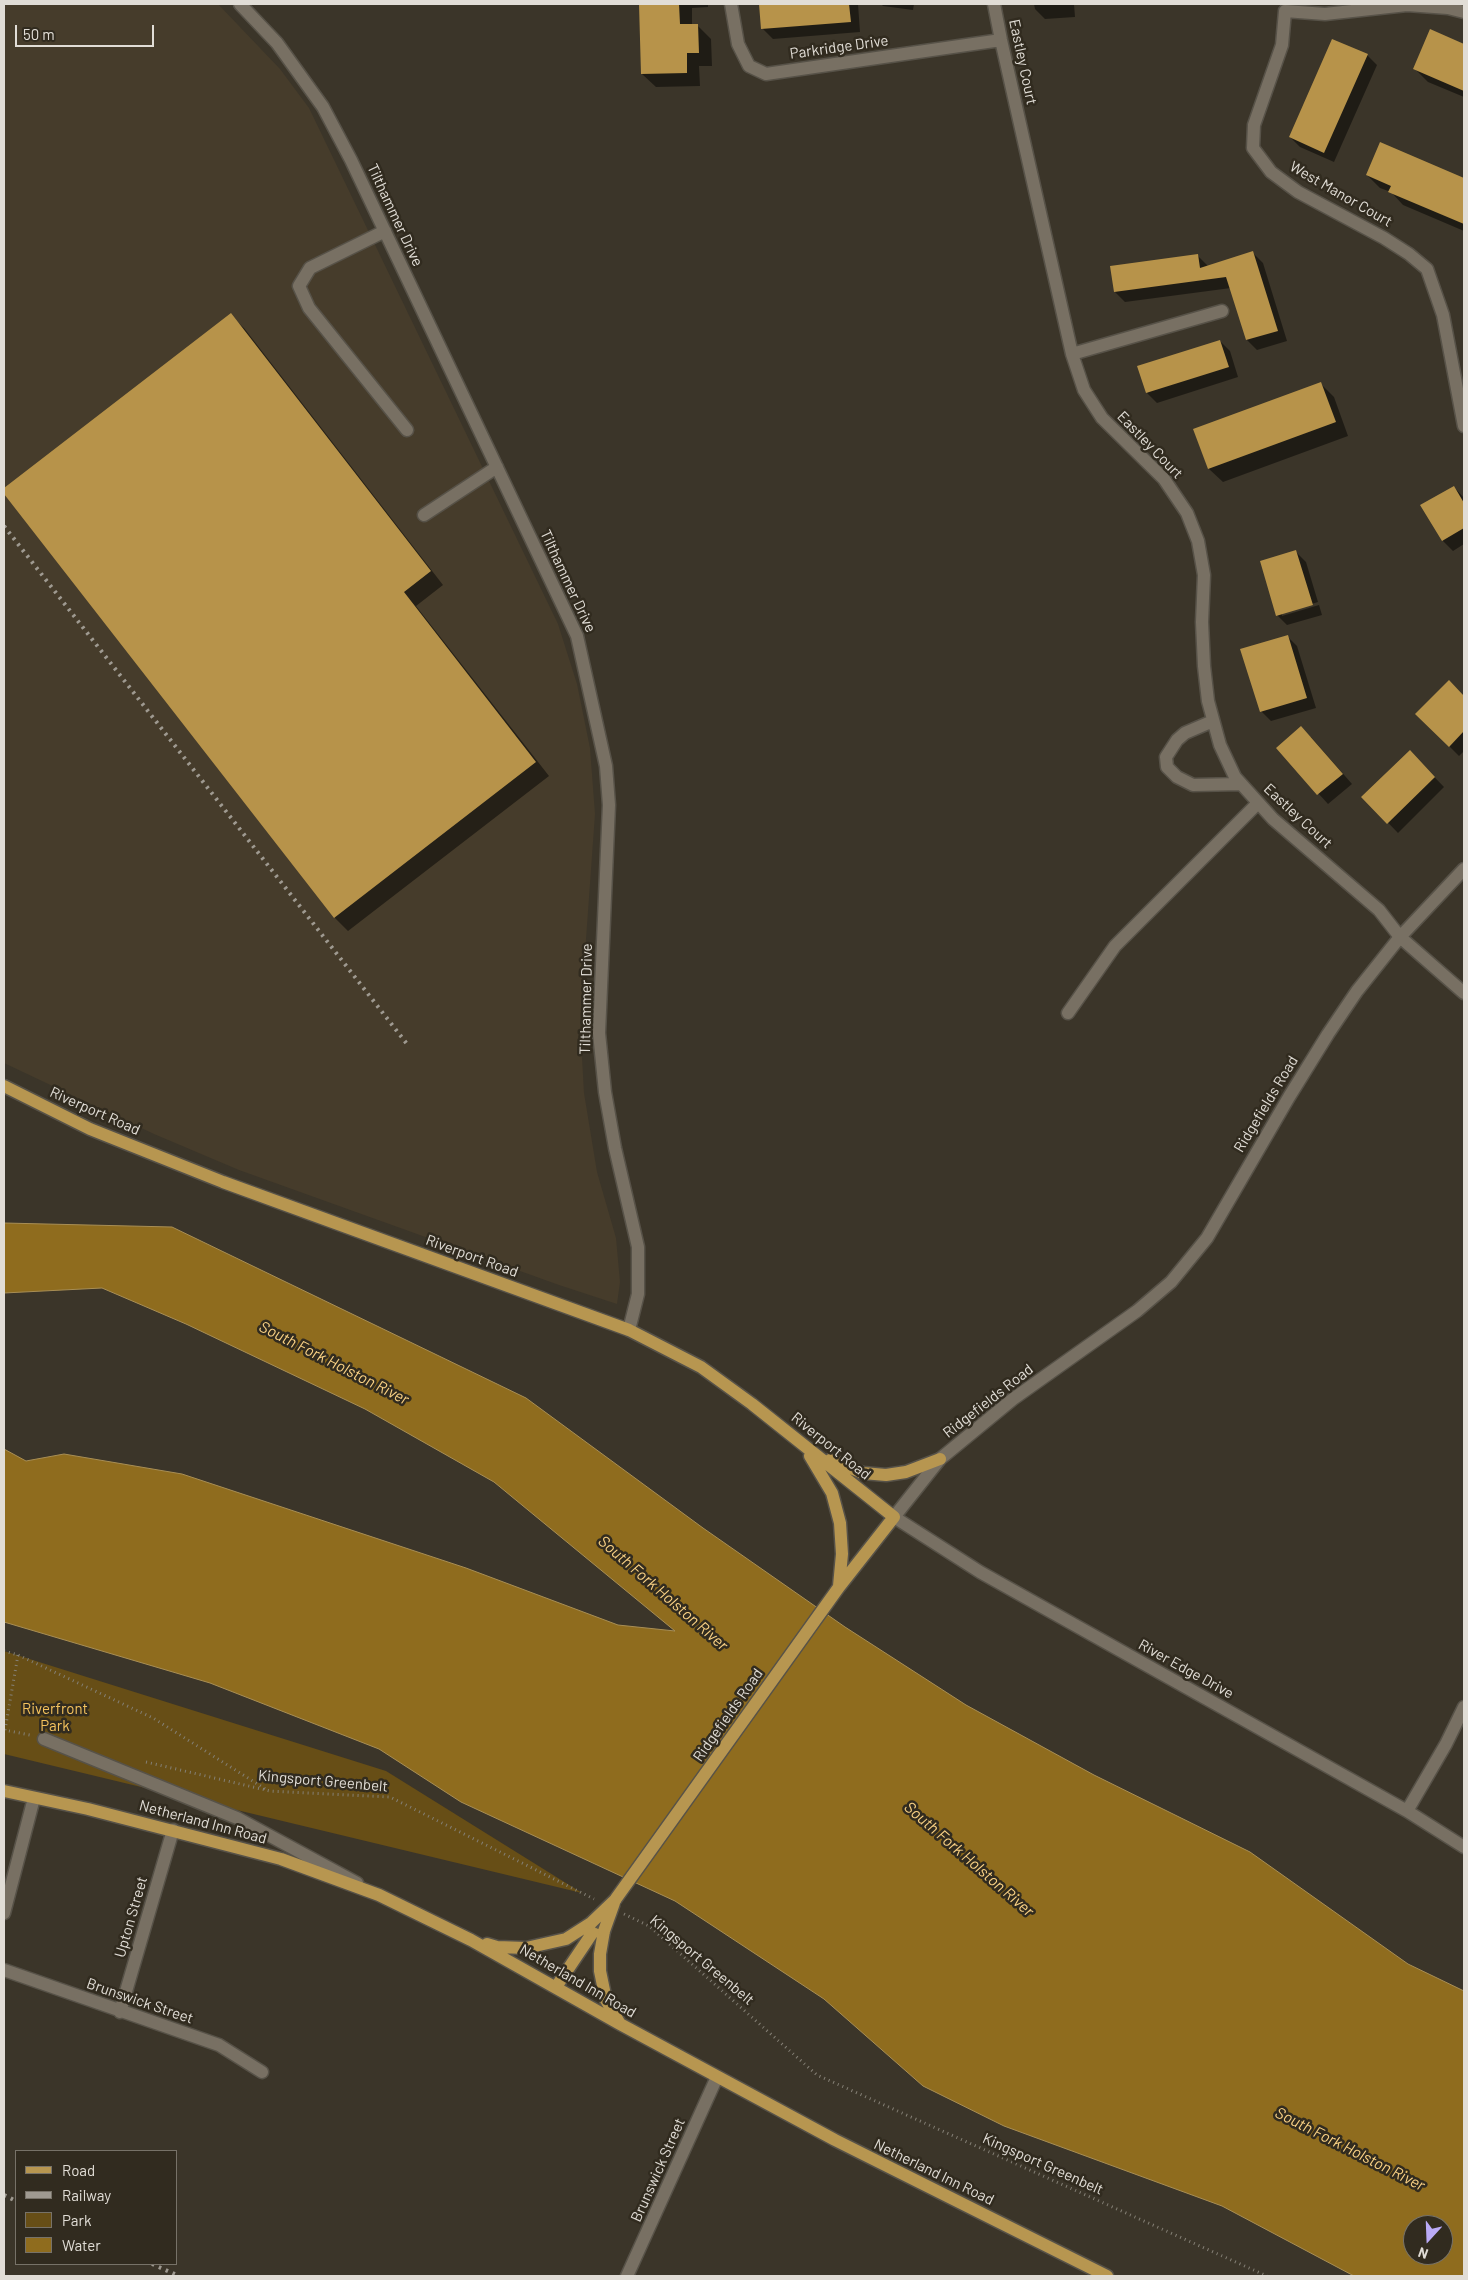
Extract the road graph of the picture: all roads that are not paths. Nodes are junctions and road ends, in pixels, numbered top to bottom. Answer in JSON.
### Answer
{"nodes":[{"id":1,"x":240,"y":4,"type":"edge"},
{"id":2,"x":731,"y":4,"type":"edge"},
{"id":3,"x":994,"y":4,"type":"edge"},
{"id":4,"x":1284,"y":7,"type":"edge"},
{"id":5,"x":1464,"y":12,"type":"edge"},
{"id":6,"x":1001,"y":40,"type":"junction"},
{"id":7,"x":385,"y":231,"type":"junction"},
{"id":8,"x":1222,"y":311,"type":"dead end"},
{"id":9,"x":1072,"y":354,"type":"junction"},
{"id":10,"x":1464,"y":426,"type":"edge"},
{"id":11,"x":407,"y":430,"type":"dead end"},
{"id":12,"x":497,"y":467,"type":"junction"},
{"id":13,"x":424,"y":516,"type":"dead end"},
{"id":14,"x":1213,"y":721,"type":"junction"},
{"id":15,"x":1241,"y":784,"type":"junction"},
{"id":16,"x":1258,"y":803,"type":"junction"},
{"id":17,"x":1464,"y":869,"type":"edge"},
{"id":18,"x":1400,"y":937,"type":"junction"},
{"id":19,"x":1464,"y":993,"type":"edge"},
{"id":20,"x":1068,"y":1013,"type":"dead end"},
{"id":21,"x":4,"y":1086,"type":"edge"},
{"id":22,"x":629,"y":1330,"type":"junction"},
{"id":23,"x":802,"y":1444,"type":"junction"},
{"id":24,"x":940,"y":1459,"type":"junction"},
{"id":25,"x":894,"y":1517,"type":"junction"},
{"id":26,"x":839,"y":1587,"type":"junction"},
{"id":27,"x":1464,"y":1707,"type":"edge"},
{"id":28,"x":44,"y":1739,"type":"road end"},
{"id":29,"x":4,"y":1791,"type":"edge"},
{"id":30,"x":34,"y":1798,"type":"junction"},
{"id":31,"x":1407,"y":1811,"type":"junction"},
{"id":32,"x":173,"y":1830,"type":"junction"},
{"id":33,"x":1464,"y":1847,"type":"edge"},
{"id":34,"x":379,"y":1895,"type":"junction"},
{"id":35,"x":4,"y":1913,"type":"edge"},
{"id":36,"x":598,"y":1927,"type":"junction"},
{"id":37,"x":471,"y":1940,"type":"junction"},
{"id":38,"x":4,"y":1970,"type":"edge"},
{"id":39,"x":556,"y":1987,"type":"junction"},
{"id":40,"x":120,"y":2012,"type":"junction"},
{"id":41,"x":620,"y":2024,"type":"junction"},
{"id":42,"x":262,"y":2072,"type":"dead end"},
{"id":43,"x":718,"y":2077,"type":"junction"},
{"id":44,"x":627,"y":2276,"type":"edge"},
{"id":45,"x":1107,"y":2276,"type":"edge"}],
"edges":[{"from":1,"to":7,"type":"street","name":"Tilthammer Drive"},
{"from":2,"to":6,"type":"street","name":"Parkridge Drive"},
{"from":3,"to":6,"type":"street","name":"Eastley Court"},
{"from":4,"to":5,"type":"street","name":"West Manor Court"},
{"from":4,"to":10,"type":"street","name":"West Manor Court"},
{"from":6,"to":9,"type":"street","name":"Eastley Court"},
{"from":7,"to":11,"type":"street"},
{"from":7,"to":12,"type":"street","name":"Tilthammer Drive"},
{"from":8,"to":9,"type":"street"},
{"from":9,"to":14,"type":"street","name":"Eastley Court"},
{"from":12,"to":13,"type":"street"},
{"from":12,"to":22,"type":"street","name":"Tilthammer Drive"},
{"from":14,"to":15,"type":"street","name":"Eastley Court"},
{"from":14,"to":15,"type":"street"},
{"from":15,"to":16,"type":"street","name":"Eastley Court"},
{"from":16,"to":18,"type":"street","name":"Eastley Court"},
{"from":16,"to":20,"type":"street"},
{"from":17,"to":18,"type":"street","name":"Ridgefields Road"},
{"from":18,"to":19,"type":"street","name":"Eastley Court"},
{"from":18,"to":24,"type":"street","name":"Ridgefields Road"},
{"from":21,"to":22,"type":"main road","name":"Riverport Road"},
{"from":22,"to":23,"type":"main road","name":"Riverport Road"},
{"from":23,"to":24,"type":"main road"},
{"from":23,"to":25,"type":"main road","name":"Riverport Road"},
{"from":23,"to":26,"type":"main road"},
{"from":24,"to":25,"type":"street","name":"Ridgefields Road"},
{"from":25,"to":26,"type":"main road","name":"Ridgefields Road"},
{"from":25,"to":31,"type":"street","name":"River Edge Drive"},
{"from":26,"to":36,"type":"main road","name":"Ridgefields Road","bridge":true},
{"from":27,"to":31,"type":"street"},
{"from":28,"to":34,"type":"street"},
{"from":29,"to":30,"type":"main road","name":"Netherland Inn Road"},
{"from":30,"to":32,"type":"main road","name":"Netherland Inn Road"},
{"from":30,"to":35,"type":"street"},
{"from":31,"to":33,"type":"street","name":"River Edge Drive"},
{"from":32,"to":34,"type":"main road","name":"Netherland Inn Road"},
{"from":32,"to":40,"type":"street","name":"Upton Street"},
{"from":34,"to":37,"type":"main road","name":"Netherland Inn Road"},
{"from":36,"to":37,"type":"main road"},
{"from":36,"to":39,"type":"main road","name":"Ridgefields Road"},
{"from":36,"to":41,"type":"main road"},
{"from":37,"to":39,"type":"main road","name":"Netherland Inn Road"},
{"from":38,"to":40,"type":"street","name":"Brunswick Street"},
{"from":39,"to":41,"type":"main road","name":"Netherland Inn Road"},
{"from":40,"to":42,"type":"street","name":"Brunswick Street"},
{"from":41,"to":43,"type":"main road","name":"Netherland Inn Road"},
{"from":43,"to":44,"type":"street","name":"Brunswick Street"},
{"from":43,"to":45,"type":"main road","name":"Netherland Inn Road"}]}
